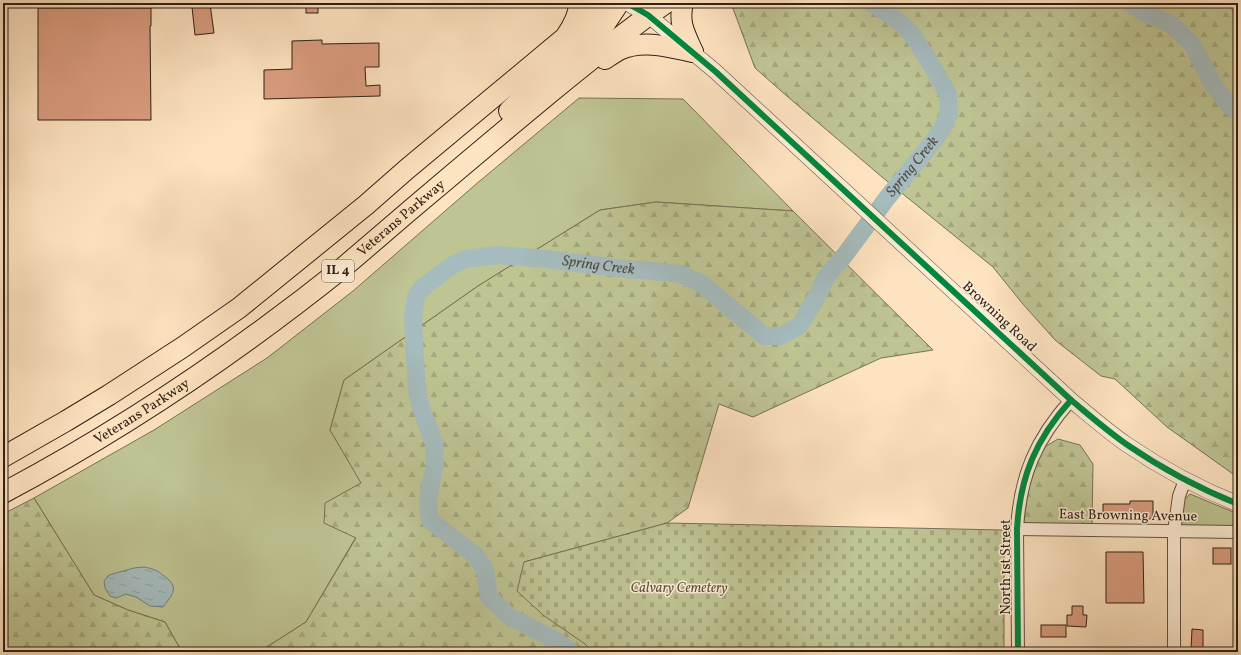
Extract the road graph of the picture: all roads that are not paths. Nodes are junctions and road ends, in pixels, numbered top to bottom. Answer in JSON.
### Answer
{"nodes":[{"id":1,"x":579,"y":3,"type":"edge"},
{"id":2,"x":612,"y":3,"type":"edge"},
{"id":3,"x":618,"y":3,"type":"edge"},
{"id":4,"x":627,"y":3,"type":"edge"},
{"id":5,"x":666,"y":3,"type":"edge"},
{"id":6,"x":683,"y":3,"type":"edge"},
{"id":7,"x":650,"y":9,"type":"edge"},
{"id":8,"x":562,"y":40,"type":"junction"},
{"id":9,"x":693,"y":52,"type":"junction"},
{"id":10,"x":528,"y":112,"type":"junction"},
{"id":11,"x":452,"y":175,"type":"junction"},
{"id":12,"x":1071,"y":400,"type":"junction"},
{"id":13,"x":3,"y":457,"type":"edge"},
{"id":14,"x":1185,"y":480,"type":"junction"},
{"id":15,"x":3,"y":492,"type":"edge"},
{"id":16,"x":1238,"y":504,"type":"edge"},
{"id":17,"x":1017,"y":529,"type":"junction"},
{"id":18,"x":1174,"y":532,"type":"junction"},
{"id":19,"x":1238,"y":532,"type":"edge"},
{"id":20,"x":1018,"y":652,"type":"edge"},
{"id":21,"x":1174,"y":652,"type":"edge"}],
"edges":[{"from":1,"to":8,"type":"highway"},
{"from":2,"to":8,"type":"highway","number":"IL 4"},
{"from":3,"to":11,"type":"highway"},
{"from":4,"to":7,"type":"street","name":"Browning Road"},
{"from":5,"to":7,"type":"highway","name":"Veterans Parkway","number":"IL 4"},
{"from":6,"to":9,"type":"highway"},
{"from":7,"to":9,"type":"street","name":"Browning Road"},
{"from":7,"to":10,"type":"highway","name":"Veterans Parkway","number":"IL 4"},
{"from":8,"to":13,"type":"highway","number":"IL 4"},
{"from":9,"to":10,"type":"highway"},
{"from":9,"to":12,"type":"street","name":"Browning Road"},
{"from":10,"to":11,"type":"highway","name":"Veterans Parkway","number":"IL 4"},
{"from":11,"to":15,"type":"highway","name":"Veterans Parkway","number":"IL 4"},
{"from":12,"to":14,"type":"street","name":"Browning Road"},
{"from":12,"to":17,"type":"street","name":"North 1st Street"},
{"from":14,"to":16,"type":"street","name":"Browning Road"},
{"from":14,"to":18,"type":"street"},
{"from":17,"to":18,"type":"street","name":"East Browning Avenue"},
{"from":17,"to":20,"type":"street","name":"North 1st Street"},
{"from":18,"to":19,"type":"street","name":"East Browning Avenue"},
{"from":18,"to":21,"type":"street"}]}
